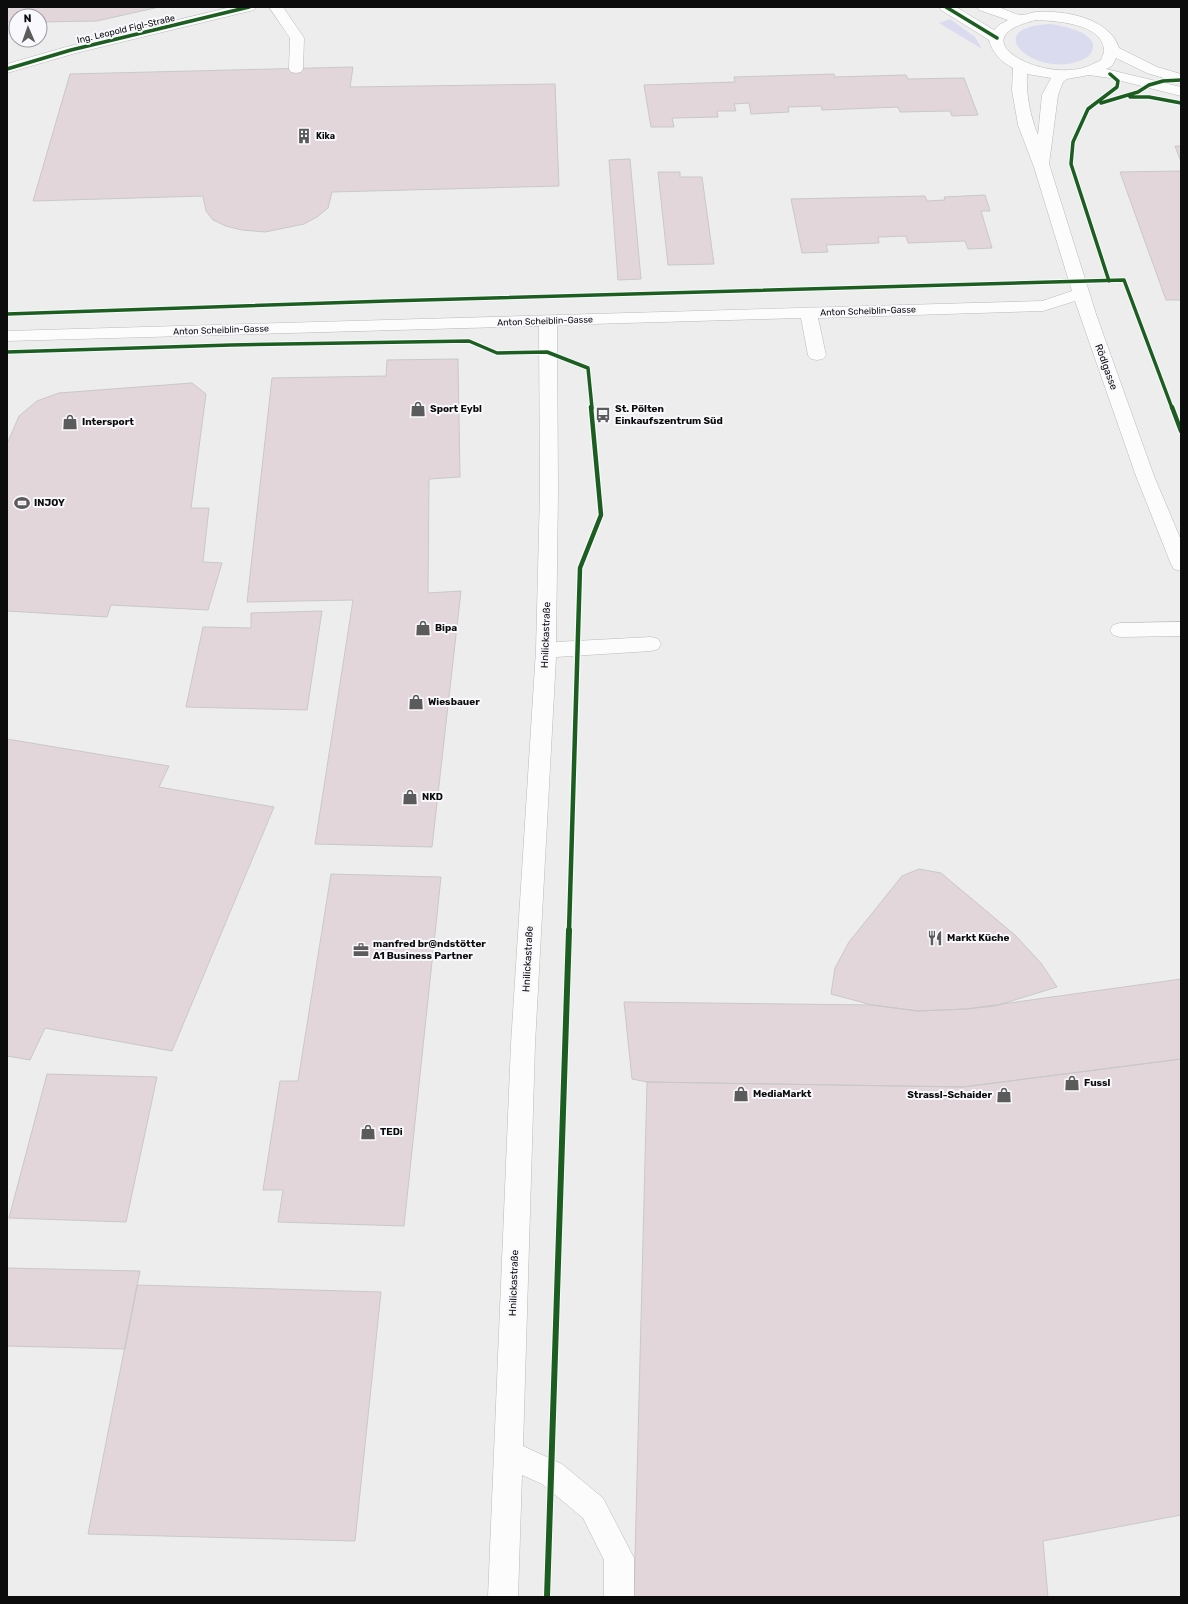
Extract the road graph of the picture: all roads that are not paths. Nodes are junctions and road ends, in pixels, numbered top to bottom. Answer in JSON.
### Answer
{"nodes":[{"id":1,"x":249,"y":7,"type":"edge"},
{"id":2,"x":276,"y":7,"type":"edge"},
{"id":3,"x":946,"y":7,"type":"edge"},
{"id":4,"x":984,"y":7,"type":"edge"},
{"id":5,"x":1048,"y":7,"type":"edge"},
{"id":6,"x":1036,"y":16,"type":"junction"},
{"id":7,"x":1019,"y":19,"type":"junction"},
{"id":8,"x":997,"y":38,"type":"junction"},
{"id":9,"x":1112,"y":50,"type":"junction"},
{"id":10,"x":1020,"y":66,"type":"junction"},
{"id":11,"x":7,"y":69,"type":"edge"},
{"id":12,"x":296,"y":69,"type":"dead end"},
{"id":13,"x":1090,"y":71,"type":"junction"},
{"id":14,"x":1063,"y":75,"type":"junction"},
{"id":15,"x":1181,"y":80,"type":"edge"},
{"id":16,"x":1181,"y":92,"type":"edge"},
{"id":17,"x":1042,"y":167,"type":"junction"},
{"id":18,"x":1080,"y":294,"type":"junction"},
{"id":19,"x":808,"y":313,"type":"junction"},
{"id":20,"x":548,"y":321,"type":"junction"},
{"id":21,"x":7,"y":336,"type":"edge"},
{"id":22,"x":817,"y":355,"type":"dead end"},
{"id":23,"x":1181,"y":564,"type":"edge"},
{"id":24,"x":1181,"y":629,"type":"edge"},
{"id":25,"x":1120,"y":630,"type":"dead end"},
{"id":26,"x":652,"y":644,"type":"dead end"},
{"id":27,"x":546,"y":650,"type":"junction"},
{"id":28,"x":507,"y":1454,"type":"junction"},
{"id":29,"x":502,"y":1597,"type":"edge"},
{"id":30,"x":619,"y":1597,"type":"edge"}],
"edges":[{"from":1,"to":11,"type":"street","name":"Ing. Leopold Figl-Straße"},
{"from":2,"to":12,"type":"street"},
{"from":3,"to":8,"type":"street"},
{"from":4,"to":7,"type":"street"},
{"from":5,"to":6,"type":"street"},
{"from":6,"to":7,"type":"street"},
{"from":6,"to":9,"type":"street"},
{"from":7,"to":8,"type":"street"},
{"from":8,"to":10,"type":"street"},
{"from":9,"to":13,"type":"street"},
{"from":9,"to":15,"type":"street"},
{"from":10,"to":14,"type":"street"},
{"from":10,"to":17,"type":"street","name":"Rödlgasse"},
{"from":13,"to":14,"type":"street"},
{"from":13,"to":16,"type":"street"},
{"from":14,"to":17,"type":"street","name":"Rödlgasse"},
{"from":17,"to":18,"type":"street","name":"Rödlgasse"},
{"from":18,"to":19,"type":"street","name":"Anton Scheiblin-Gasse"},
{"from":18,"to":23,"type":"street","name":"Rödlgasse"},
{"from":19,"to":20,"type":"street","name":"Anton Scheiblin-Gasse"},
{"from":19,"to":22,"type":"street"},
{"from":20,"to":21,"type":"street","name":"Anton Scheiblin-Gasse"},
{"from":20,"to":27,"type":"street","name":"Hnilickastraße"},
{"from":24,"to":25,"type":"street"},
{"from":26,"to":27,"type":"street"},
{"from":27,"to":28,"type":"street","name":"Hnilickastraße"},
{"from":28,"to":29,"type":"street","name":"Hnilickastraße"},
{"from":28,"to":30,"type":"street"}]}
